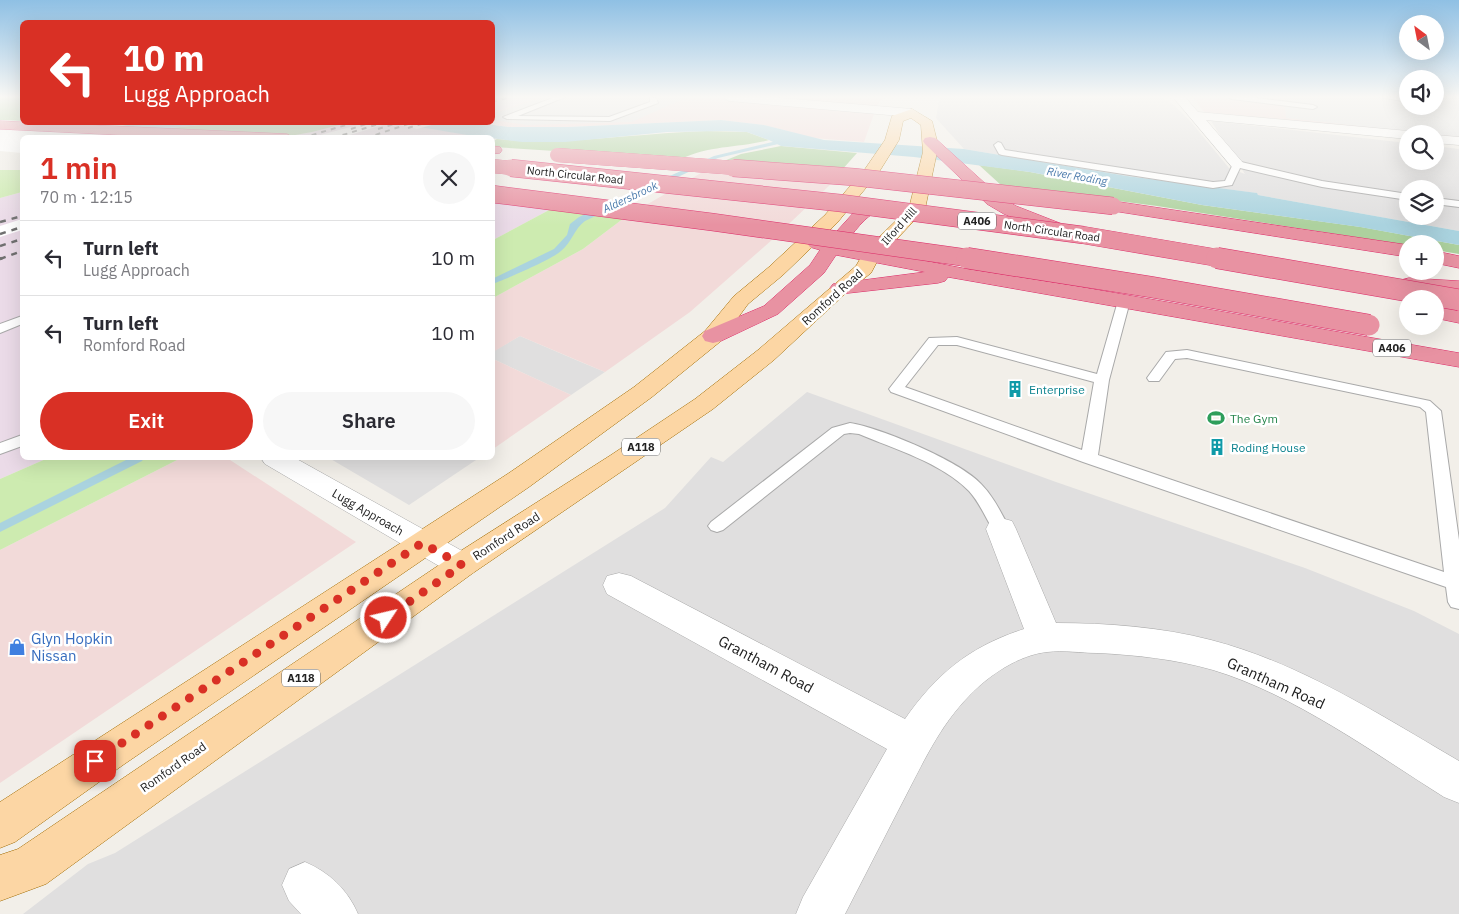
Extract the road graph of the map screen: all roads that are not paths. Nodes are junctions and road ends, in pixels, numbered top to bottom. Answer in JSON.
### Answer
{"nodes":[{"id":1,"x":892,"y":140,"type":"edge"},
{"id":2,"x":1216,"y":140,"type":"edge"},
{"id":3,"x":1444,"y":140,"type":"edge"},
{"id":4,"x":930,"y":141,"type":"joint"},
{"id":5,"x":1459,"y":142,"type":"edge"},
{"id":6,"x":998,"y":145,"type":"dead end"},
{"id":7,"x":545,"y":154,"type":"dead end"},
{"id":8,"x":1237,"y":164,"type":"junction"},
{"id":9,"x":495,"y":166,"type":"edge"},
{"id":10,"x":495,"y":179,"type":"edge"},
{"id":11,"x":495,"y":194,"type":"edge"},
{"id":12,"x":1399,"y":196,"type":"edge"},
{"id":13,"x":1444,"y":202,"type":"edge"},
{"id":14,"x":1459,"y":204,"type":"edge"},
{"id":15,"x":917,"y":209,"type":"junction"},
{"id":16,"x":1056,"y":228,"type":"junction"},
{"id":17,"x":810,"y":241,"type":"junction"},
{"id":18,"x":831,"y":248,"type":"junction"},
{"id":19,"x":1399,"y":250,"type":"edge"},
{"id":20,"x":871,"y":256,"type":"junction"},
{"id":21,"x":1444,"y":259,"type":"edge"},
{"id":22,"x":1459,"y":262,"type":"edge"},
{"id":23,"x":967,"y":275,"type":"junction"},
{"id":24,"x":840,"y":288,"type":"junction"},
{"id":25,"x":1459,"y":288,"type":"edge"},
{"id":26,"x":1459,"y":300,"type":"edge"},
{"id":27,"x":1124,"y":301,"type":"junction"},
{"id":28,"x":1399,"y":305,"type":"edge"},
{"id":29,"x":1444,"y":314,"type":"edge"},
{"id":30,"x":1459,"y":317,"type":"edge"},
{"id":31,"x":20,"y":321,"type":"edge"},
{"id":32,"x":0,"y":328,"type":"edge"},
{"id":33,"x":713,"y":336,"type":"junction"},
{"id":34,"x":1459,"y":345,"type":"edge"},
{"id":35,"x":1459,"y":360,"type":"edge"},
{"id":36,"x":1154,"y":378,"type":"dead end"},
{"id":37,"x":1102,"y":380,"type":"junction"},
{"id":38,"x":20,"y":441,"type":"edge"},
{"id":39,"x":0,"y":450,"type":"edge"},
{"id":40,"x":1090,"y":458,"type":"junction"},
{"id":41,"x":278,"y":460,"type":"edge"},
{"id":42,"x":717,"y":526,"type":"dead end"},
{"id":43,"x":1001,"y":529,"type":"joint"},
{"id":44,"x":422,"y":543,"type":"junction"},
{"id":45,"x":462,"y":565,"type":"junction"},
{"id":46,"x":1456,"y":583,"type":"edge"},
{"id":47,"x":619,"y":585,"type":"dead end"},
{"id":48,"x":1458,"y":602,"type":"dead end"},
{"id":49,"x":1044,"y":638,"type":"junction"},
{"id":50,"x":913,"y":743,"type":"junction"},
{"id":51,"x":1459,"y":783,"type":"edge"},
{"id":52,"x":0,"y":827,"type":"edge"},
{"id":53,"x":0,"y":878,"type":"edge"},
{"id":54,"x":820,"y":914,"type":"edge"}],
"edges":[{"from":1,"to":17,"type":"main road"},
{"from":2,"to":8,"type":"street"},
{"from":3,"to":5,"type":"street"},
{"from":4,"to":15,"type":"main road","name":"Ilford Hill"},
{"from":4,"to":16,"type":"highway","number":"A406"},
{"from":6,"to":8,"type":"lane"},
{"from":7,"to":19,"type":"highway","bridge":true},
{"from":8,"to":12,"type":"lane"},
{"from":9,"to":26,"type":"highway","name":"North Circular Road","number":"A406","bridge":true},
{"from":10,"to":28,"type":"highway","name":"North Circular Road","number":"A406"},
{"from":11,"to":34,"type":"highway","number":"A406","bridge":true},
{"from":13,"to":14,"type":"lane"},
{"from":15,"to":16,"type":"highway","number":"A406"},
{"from":15,"to":18,"type":"highway"},
{"from":15,"to":20,"type":"main road","name":"Ilford Hill","number":"A118"},
{"from":16,"to":25,"type":"highway","number":"A406"},
{"from":17,"to":18,"type":"highway","number":"A406"},
{"from":17,"to":33,"type":"main road"},
{"from":18,"to":20,"type":"highway","number":"A406"},
{"from":18,"to":33,"type":"highway"},
{"from":20,"to":23,"type":"highway","number":"A406"},
{"from":20,"to":24,"type":"main road","name":"Romford Road","number":"A118"},
{"from":21,"to":22,"type":"highway"},
{"from":23,"to":24,"type":"highway","number":"A406"},
{"from":23,"to":27,"type":"highway","number":"A406"},
{"from":24,"to":45,"type":"main road","name":"Romford Road","number":"A118"},
{"from":27,"to":35,"type":"highway","number":"A406"},
{"from":27,"to":37,"type":"lane"},
{"from":29,"to":30,"type":"highway"},
{"from":31,"to":32,"type":"lane"},
{"from":33,"to":44,"type":"main road"},
{"from":36,"to":46,"type":"lane"},
{"from":37,"to":40,"type":"lane"},
{"from":37,"to":40,"type":"lane"},
{"from":38,"to":39,"type":"lane"},
{"from":40,"to":46,"type":"lane"},
{"from":41,"to":44,"type":"street","name":"Lugg Approach"},
{"from":42,"to":43,"type":"lane"},
{"from":43,"to":49,"type":"street"},
{"from":44,"to":45,"type":"street","name":"Lugg Approach"},
{"from":44,"to":52,"type":"main road"},
{"from":45,"to":53,"type":"main road","name":"Romford Road","number":"A118"},
{"from":46,"to":48,"type":"lane"},
{"from":47,"to":50,"type":"street","name":"Grantham Road"},
{"from":49,"to":50,"type":"street","name":"Grantham Road"},
{"from":49,"to":51,"type":"street","name":"Grantham Road"},
{"from":50,"to":54,"type":"street","name":"Grantham Road"}]}
